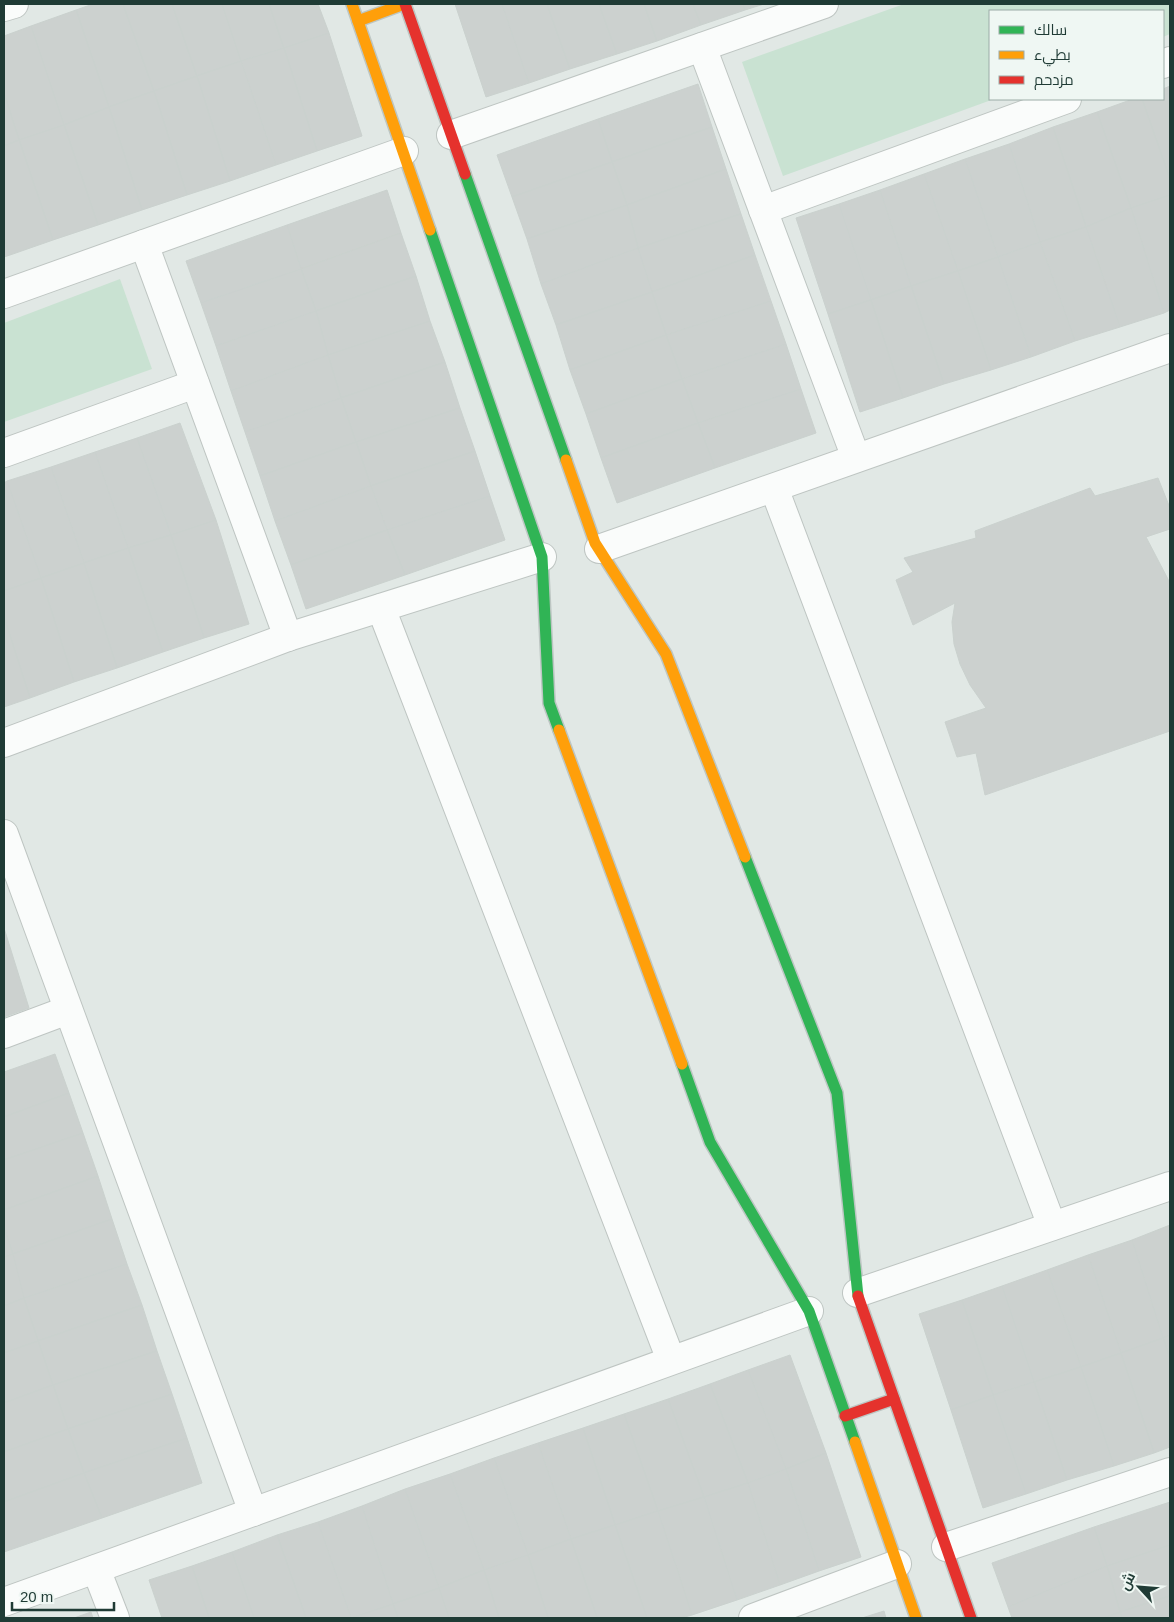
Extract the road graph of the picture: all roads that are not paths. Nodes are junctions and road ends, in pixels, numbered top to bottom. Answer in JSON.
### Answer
{"nodes":[{"id":1,"x":14,"y":4,"type":"edge"},
{"id":2,"x":352,"y":4,"type":"edge"},
{"id":3,"x":405,"y":4,"type":"edge"},
{"id":4,"x":824,"y":4,"type":"edge"},
{"id":5,"x":4,"y":7,"type":"edge"},
{"id":6,"x":358,"y":22,"type":"junction"},
{"id":7,"x":702,"y":47,"type":"junction"},
{"id":8,"x":1064,"y":100,"type":"edge"},
{"id":9,"x":451,"y":135,"type":"junction"},
{"id":10,"x":404,"y":151,"type":"junction"},
{"id":11,"x":762,"y":210,"type":"junction"},
{"id":12,"x":144,"y":244,"type":"junction"},
{"id":13,"x":4,"y":294,"type":"edge"},
{"id":14,"x":1170,"y":348,"type":"edge"},
{"id":15,"x":195,"y":384,"type":"junction"},
{"id":16,"x":4,"y":453,"type":"edge"},
{"id":17,"x":856,"y":458,"type":"junction"},
{"id":18,"x":774,"y":488,"type":"junction"},
{"id":19,"x":599,"y":549,"type":"junction"},
{"id":20,"x":542,"y":557,"type":"junction"},
{"id":21,"x":381,"y":608,"type":"junction"},
{"id":22,"x":288,"y":637,"type":"junction"},
{"id":23,"x":4,"y":742,"type":"edge"},
{"id":24,"x":4,"y":834,"type":"edge"},
{"id":25,"x":68,"y":1010,"type":"junction"},
{"id":26,"x":4,"y":1034,"type":"edge"},
{"id":27,"x":1170,"y":1186,"type":"edge"},
{"id":28,"x":1052,"y":1226,"type":"junction"},
{"id":29,"x":857,"y":1293,"type":"junction"},
{"id":30,"x":809,"y":1311,"type":"junction"},
{"id":31,"x":671,"y":1360,"type":"junction"},
{"id":32,"x":894,"y":1399,"type":"junction"},
{"id":33,"x":846,"y":1416,"type":"junction"},
{"id":34,"x":1170,"y":1472,"type":"edge"},
{"id":35,"x":253,"y":1512,"type":"junction"},
{"id":36,"x":946,"y":1547,"type":"junction"},
{"id":37,"x":897,"y":1564,"type":"junction"},
{"id":38,"x":96,"y":1569,"type":"junction"},
{"id":39,"x":4,"y":1602,"type":"edge"},
{"id":40,"x":115,"y":1618,"type":"edge"},
{"id":41,"x":753,"y":1618,"type":"edge"},
{"id":42,"x":916,"y":1618,"type":"edge"},
{"id":43,"x":971,"y":1618,"type":"edge"}],
"edges":[{"from":1,"to":5,"type":"street"},
{"from":2,"to":6,"type":"street"},
{"from":3,"to":6,"type":"street"},
{"from":3,"to":9,"type":"street"},
{"from":4,"to":7,"type":"street"},
{"from":6,"to":10,"type":"street"},
{"from":7,"to":9,"type":"street"},
{"from":7,"to":11,"type":"street"},
{"from":8,"to":11,"type":"street"},
{"from":9,"to":19,"type":"street"},
{"from":10,"to":12,"type":"street"},
{"from":10,"to":20,"type":"street"},
{"from":11,"to":17,"type":"street"},
{"from":12,"to":13,"type":"street"},
{"from":12,"to":15,"type":"street"},
{"from":14,"to":17,"type":"street"},
{"from":15,"to":16,"type":"street"},
{"from":15,"to":22,"type":"street"},
{"from":17,"to":18,"type":"street"},
{"from":18,"to":19,"type":"street"},
{"from":18,"to":28,"type":"street"},
{"from":19,"to":29,"type":"street"},
{"from":20,"to":21,"type":"street"},
{"from":20,"to":30,"type":"street"},
{"from":21,"to":22,"type":"street"},
{"from":21,"to":31,"type":"street"},
{"from":22,"to":23,"type":"street"},
{"from":24,"to":25,"type":"street"},
{"from":25,"to":26,"type":"street"},
{"from":25,"to":35,"type":"street"},
{"from":27,"to":28,"type":"street"},
{"from":28,"to":29,"type":"street"},
{"from":29,"to":32,"type":"street"},
{"from":30,"to":31,"type":"street"},
{"from":30,"to":33,"type":"street"},
{"from":31,"to":35,"type":"street"},
{"from":32,"to":33,"type":"street"},
{"from":32,"to":36,"type":"street"},
{"from":33,"to":37,"type":"street"},
{"from":34,"to":36,"type":"street"},
{"from":35,"to":38,"type":"street"},
{"from":36,"to":43,"type":"street"},
{"from":37,"to":41,"type":"street"},
{"from":37,"to":42,"type":"street"},
{"from":38,"to":39,"type":"street"},
{"from":38,"to":40,"type":"street"}]}
